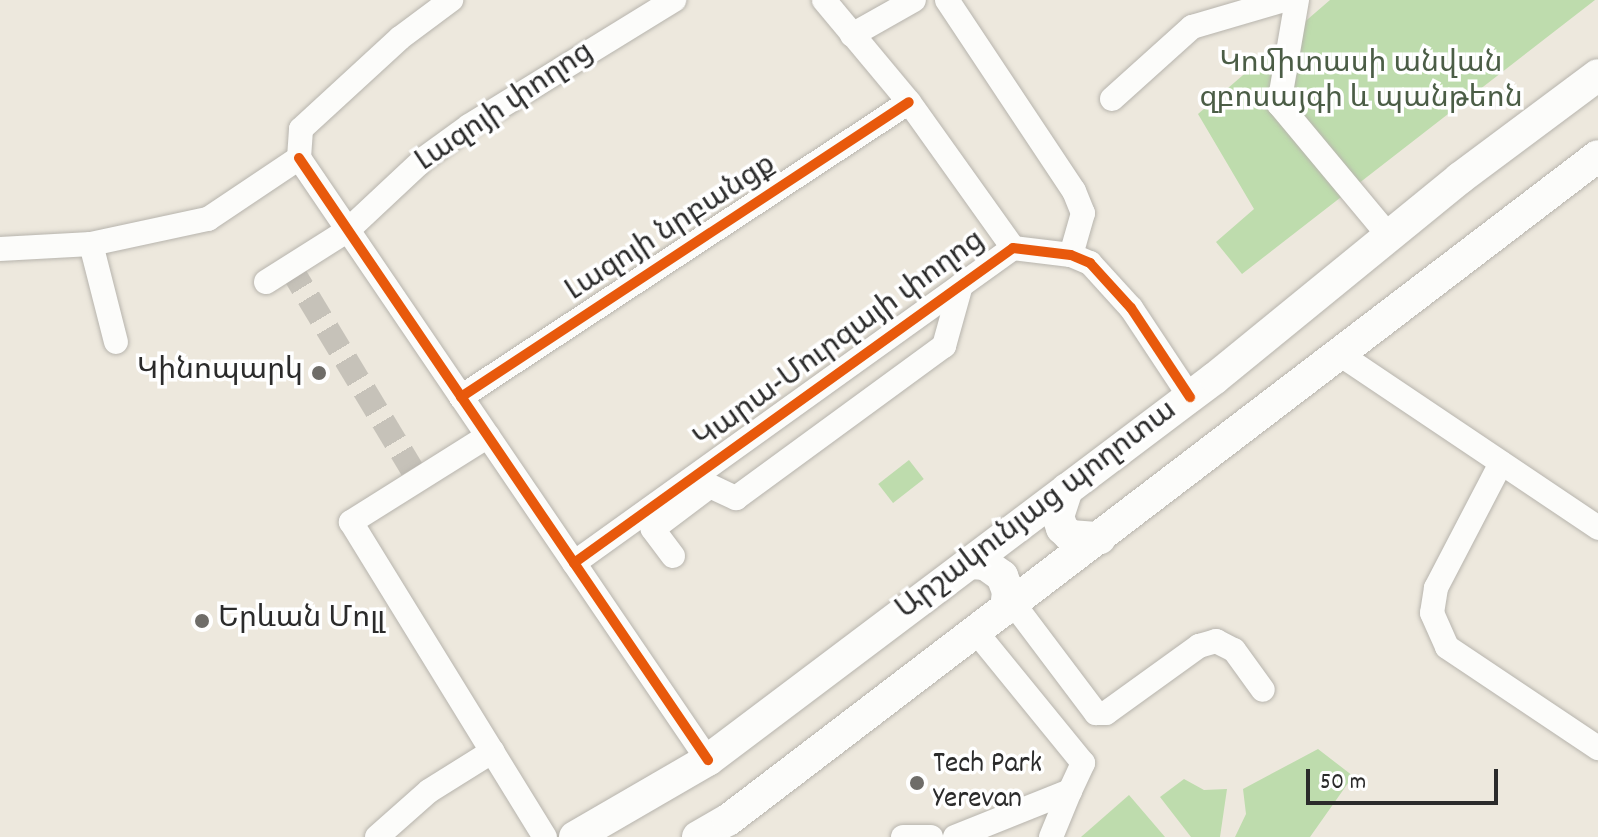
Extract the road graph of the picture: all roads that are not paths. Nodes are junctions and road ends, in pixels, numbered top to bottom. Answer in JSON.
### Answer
{"nodes":[{"id":1,"x":451,"y":0,"type":"edge"},
{"id":2,"x":674,"y":0,"type":"edge"},
{"id":3,"x":824,"y":0,"type":"edge"},
{"id":4,"x":914,"y":0,"type":"edge"},
{"id":5,"x":947,"y":0,"type":"edge"},
{"id":6,"x":1284,"y":0,"type":"edge"},
{"id":7,"x":1297,"y":0,"type":"edge"},
{"id":8,"x":852,"y":35,"type":"junction"},
{"id":9,"x":1598,"y":75,"type":"edge"},
{"id":10,"x":1112,"y":99,"type":"dead end"},
{"id":11,"x":909,"y":102,"type":"junction"},
{"id":12,"x":1598,"y":156,"type":"edge"},
{"id":13,"x":299,"y":158,"type":"junction"},
{"id":14,"x":348,"y":230,"type":"junction"},
{"id":15,"x":1390,"y":237,"type":"junction"},
{"id":16,"x":91,"y":244,"type":"junction"},
{"id":17,"x":1013,"y":248,"type":"junction"},
{"id":18,"x":0,"y":249,"type":"edge"},
{"id":19,"x":1071,"y":255,"type":"junction"},
{"id":20,"x":266,"y":282,"type":"dead end"},
{"id":21,"x":961,"y":285,"type":"junction"},
{"id":22,"x":116,"y":342,"type":"dead end"},
{"id":23,"x":1341,"y":355,"type":"junction"},
{"id":24,"x":461,"y":397,"type":"junction"},
{"id":25,"x":1190,"y":397,"type":"junction"},
{"id":26,"x":488,"y":436,"type":"junction"},
{"id":27,"x":1501,"y":463,"type":"junction"},
{"id":28,"x":1067,"y":489,"type":"junction"},
{"id":29,"x":1598,"y":528,"type":"edge"},
{"id":30,"x":1100,"y":538,"type":"junction"},
{"id":31,"x":673,"y":556,"type":"dead end"},
{"id":32,"x":574,"y":563,"type":"junction"},
{"id":33,"x":970,"y":563,"type":"junction"},
{"id":34,"x":1010,"y":606,"type":"junction"},
{"id":35,"x":976,"y":632,"type":"junction"},
{"id":36,"x":1263,"y":690,"type":"dead end"},
{"id":37,"x":1598,"y":748,"type":"edge"},
{"id":38,"x":493,"y":751,"type":"junction"},
{"id":39,"x":708,"y":760,"type":"junction"},
{"id":40,"x":1070,"y":791,"type":"junction"},
{"id":41,"x":377,"y":837,"type":"edge"},
{"id":42,"x":545,"y":837,"type":"edge"},
{"id":43,"x":575,"y":837,"type":"edge"},
{"id":44,"x":698,"y":837,"type":"edge"},
{"id":45,"x":903,"y":837,"type":"edge"},
{"id":46,"x":931,"y":837,"type":"edge"},
{"id":47,"x":955,"y":837,"type":"edge"},
{"id":48,"x":1051,"y":837,"type":"edge"}],
"edges":[{"from":1,"to":13,"type":"street"},
{"from":2,"to":14,"type":"street","name":"Լազոյի փողոց"},
{"from":3,"to":8,"type":"street"},
{"from":4,"to":8,"type":"street"},
{"from":5,"to":19,"type":"street"},
{"from":6,"to":10,"type":"street"},
{"from":7,"to":15,"type":"street"},
{"from":8,"to":11,"type":"street"},
{"from":9,"to":15,"type":"main road","name":"Արշակունյաց պողոտա"},
{"from":11,"to":17,"type":"street"},
{"from":11,"to":24,"type":"street","name":"Լազոյի նրբանցք"},
{"from":12,"to":23,"type":"main road","name":"Արշակունյաց պողոտա"},
{"from":13,"to":14,"type":"street"},
{"from":13,"to":16,"type":"street"},
{"from":14,"to":20,"type":"street","name":"Լազոյի փողոց"},
{"from":14,"to":24,"type":"street"},
{"from":15,"to":25,"type":"main road","name":"Արշակունյաց պողոտա"},
{"from":16,"to":18,"type":"street"},
{"from":16,"to":22,"type":"street"},
{"from":17,"to":19,"type":"street","name":"Կարա-Մուրզայի փողոց"},
{"from":17,"to":21,"type":"street","name":"Կարա-Մուրզայի փողոց"},
{"from":19,"to":25,"type":"street","name":"Կարա-Մուրզայի փողոց"},
{"from":21,"to":31,"type":"street"},
{"from":21,"to":32,"type":"street","name":"Կարա-Մուրզայի փողոց"},
{"from":23,"to":27,"type":"street"},
{"from":23,"to":30,"type":"main road","name":"Արշակունյաց պողոտա"},
{"from":24,"to":26,"type":"street"},
{"from":25,"to":28,"type":"main road","name":"Արշակունյաց պողոտա"},
{"from":26,"to":32,"type":"street"},
{"from":26,"to":38,"type":"street"},
{"from":27,"to":29,"type":"street"},
{"from":27,"to":37,"type":"street"},
{"from":28,"to":30,"type":"main road"},
{"from":28,"to":33,"type":"main road","name":"Արշակունյաց պողոտա"},
{"from":30,"to":34,"type":"main road","name":"Արշակունյաց պողոտա"},
{"from":32,"to":39,"type":"street"},
{"from":33,"to":34,"type":"main road"},
{"from":33,"to":39,"type":"main road","name":"Արշակունյաց պողոտա"},
{"from":34,"to":35,"type":"main road","name":"Արշակունյաց պողոտա"},
{"from":34,"to":36,"type":"street"},
{"from":35,"to":40,"type":"street"},
{"from":35,"to":44,"type":"main road","name":"Արշակունյաց պողոտա"},
{"from":38,"to":41,"type":"street"},
{"from":38,"to":42,"type":"street"},
{"from":39,"to":43,"type":"main road","name":"Արշակունյաց պողոտա"},
{"from":40,"to":47,"type":"street"},
{"from":40,"to":48,"type":"street"},
{"from":45,"to":46,"type":"street"}]}
